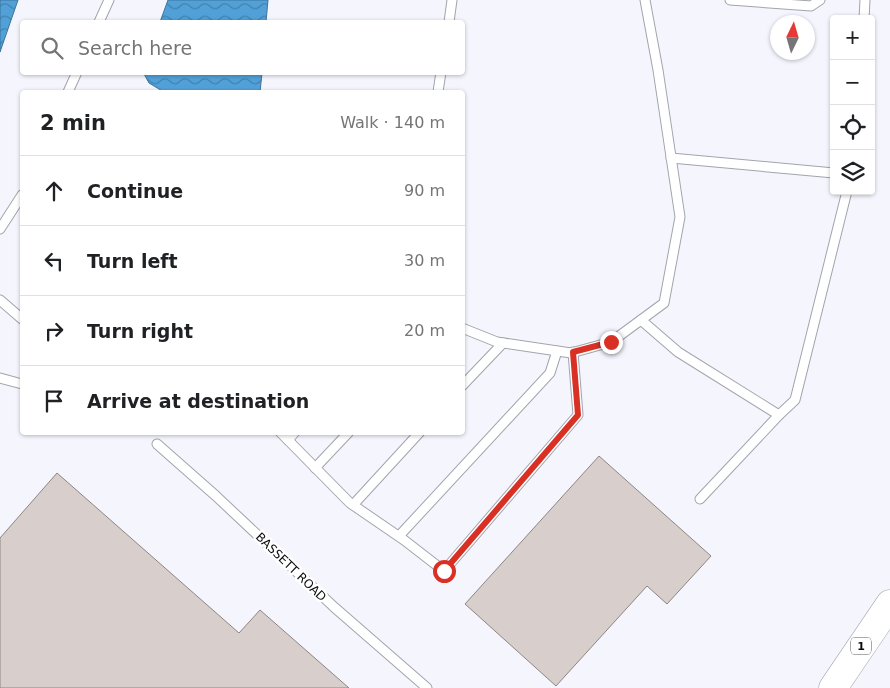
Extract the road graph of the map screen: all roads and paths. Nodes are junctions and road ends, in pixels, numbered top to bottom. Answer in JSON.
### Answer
{"nodes":[{"id":1,"x":109,"y":0,"type":"edge"},
{"id":2,"x":452,"y":0,"type":"edge"},
{"id":3,"x":645,"y":0,"type":"edge"},
{"id":4,"x":730,"y":0,"type":"edge"},
{"id":5,"x":820,"y":0,"type":"edge"},
{"id":6,"x":865,"y":0,"type":"edge"},
{"id":7,"x":864,"y":15,"type":"edge"},
{"id":8,"x":100,"y":20,"type":"edge"},
{"id":9,"x":449,"y":20,"type":"edge"},
{"id":10,"x":76,"y":75,"type":"edge"},
{"id":11,"x":441,"y":75,"type":"edge"},
{"id":12,"x":69,"y":90,"type":"edge"},
{"id":13,"x":438,"y":90,"type":"edge"},
{"id":14,"x":671,"y":158,"type":"junction"},
{"id":15,"x":830,"y":173,"type":"edge"},
{"id":16,"x":846,"y":195,"type":"edge"},
{"id":17,"x":20,"y":198,"type":"edge"},
{"id":18,"x":0,"y":229,"type":"edge"},
{"id":19,"x":0,"y":300,"type":"edge"},
{"id":20,"x":20,"y":317,"type":"edge"},
{"id":21,"x":641,"y":320,"type":"junction"},
{"id":22,"x":465,"y":329,"type":"edge"},
{"id":23,"x":503,"y":343,"type":"junction"},
{"id":24,"x":558,"y":351,"type":"junction"},
{"id":25,"x":573,"y":352,"type":"junction"},
{"id":26,"x":0,"y":378,"type":"edge"},
{"id":27,"x":20,"y":383,"type":"edge"},
{"id":28,"x":465,"y":383,"type":"edge"},
{"id":29,"x":779,"y":416,"type":"junction"},
{"id":30,"x":283,"y":435,"type":"edge"},
{"id":31,"x":292,"y":435,"type":"edge"},
{"id":32,"x":346,"y":435,"type":"edge"},
{"id":33,"x":417,"y":435,"type":"edge"},
{"id":34,"x":288,"y":440,"type":"junction"},
{"id":35,"x":157,"y":444,"type":"dead end"},
{"id":36,"x":315,"y":468,"type":"junction"},
{"id":37,"x":700,"y":500,"type":"dead end"},
{"id":38,"x":353,"y":505,"type":"junction"},
{"id":39,"x":399,"y":536,"type":"junction"},
{"id":40,"x":890,"y":604,"type":"edge"},
{"id":41,"x":427,"y":688,"type":"edge"},
{"id":42,"x":833,"y":688,"type":"edge"}],
"edges":[{"from":1,"to":8,"type":"lane"},
{"from":2,"to":9,"type":"lane"},
{"from":3,"to":14,"type":"lane"},
{"from":4,"to":5,"type":"lane"},
{"from":6,"to":7,"type":"lane"},
{"from":10,"to":12,"type":"lane"},
{"from":11,"to":13,"type":"lane"},
{"from":14,"to":15,"type":"lane"},
{"from":14,"to":21,"type":"lane"},
{"from":16,"to":29,"type":"lane"},
{"from":17,"to":18,"type":"lane"},
{"from":19,"to":20,"type":"lane"},
{"from":21,"to":25,"type":"lane"},
{"from":21,"to":29,"type":"lane"},
{"from":22,"to":23,"type":"lane"},
{"from":23,"to":24,"type":"lane"},
{"from":23,"to":28,"type":"lane"},
{"from":24,"to":25,"type":"lane"},
{"from":24,"to":39,"type":"lane"},
{"from":25,"to":39,"type":"lane"},
{"from":26,"to":27,"type":"lane"},
{"from":29,"to":37,"type":"lane"},
{"from":30,"to":34,"type":"lane"},
{"from":31,"to":34,"type":"lane"},
{"from":32,"to":36,"type":"lane"},
{"from":33,"to":38,"type":"lane"},
{"from":34,"to":36,"type":"lane"},
{"from":35,"to":41,"type":"lane","name":"BASSETT ROAD"},
{"from":36,"to":38,"type":"lane"},
{"from":38,"to":39,"type":"lane"},
{"from":40,"to":42,"type":"main road","number":"1"}]}
